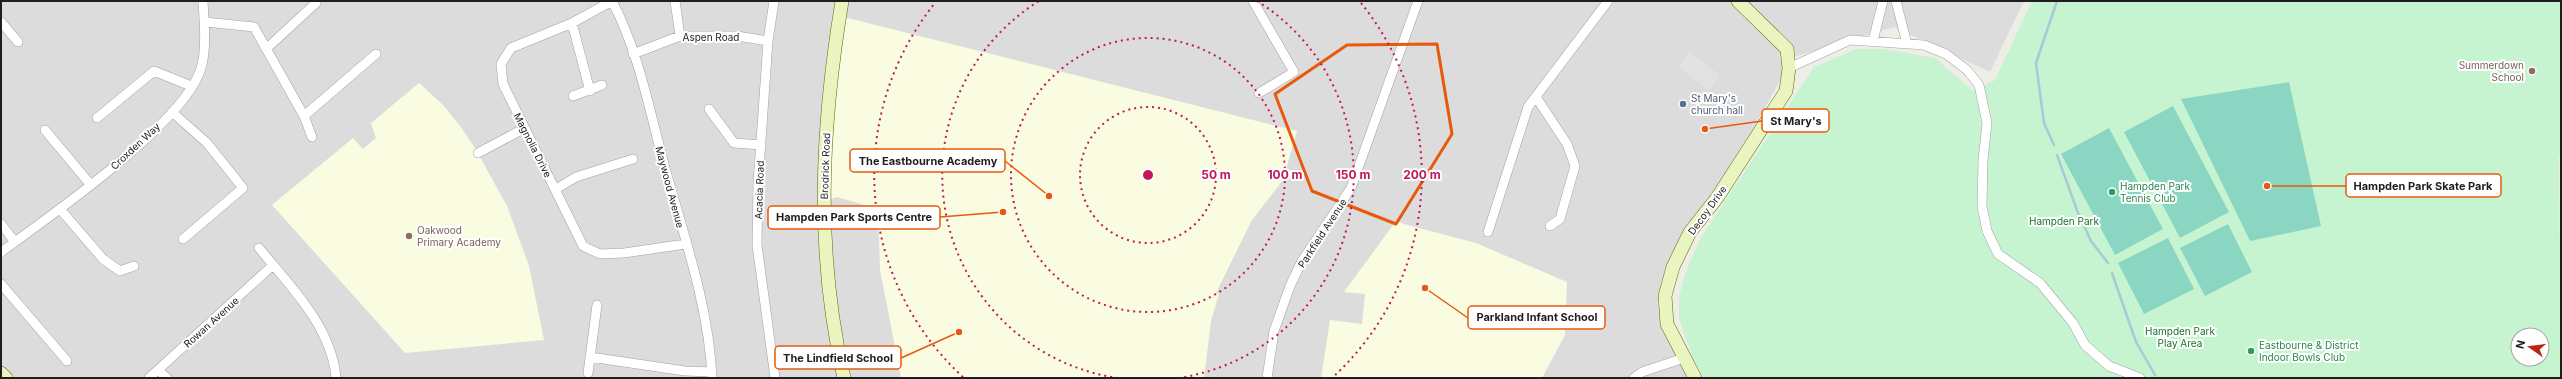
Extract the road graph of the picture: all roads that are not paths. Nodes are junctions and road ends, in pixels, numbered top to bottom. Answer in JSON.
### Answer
{"nodes":[{"id":1,"x":202,"y":1,"type":"edge"},
{"id":2,"x":315,"y":1,"type":"edge"},
{"id":3,"x":612,"y":1,"type":"edge"},
{"id":4,"x":675,"y":1,"type":"edge"},
{"id":5,"x":774,"y":1,"type":"edge"},
{"id":6,"x":842,"y":1,"type":"edge"},
{"id":7,"x":1253,"y":1,"type":"edge"},
{"id":8,"x":1608,"y":1,"type":"edge"},
{"id":9,"x":1738,"y":1,"type":"edge"},
{"id":10,"x":1883,"y":1,"type":"edge"},
{"id":11,"x":1896,"y":1,"type":"edge"},
{"id":12,"x":1416,"y":2,"type":"edge"},
{"id":13,"x":1,"y":22,"type":"edge"},
{"id":14,"x":205,"y":22,"type":"junction"},
{"id":15,"x":572,"y":22,"type":"junction"},
{"id":16,"x":680,"y":36,"type":"junction"},
{"id":17,"x":768,"y":40,"type":"junction"},
{"id":18,"x":1873,"y":41,"type":"junction"},
{"id":19,"x":18,"y":42,"type":"dead end"},
{"id":20,"x":1907,"y":44,"type":"junction"},
{"id":21,"x":266,"y":49,"type":"junction"},
{"id":22,"x":376,"y":54,"type":"dead end"},
{"id":23,"x":633,"y":54,"type":"junction"},
{"id":24,"x":1789,"y":68,"type":"junction"},
{"id":25,"x":602,"y":85,"type":"dead end"},
{"id":26,"x":191,"y":86,"type":"junction"},
{"id":27,"x":590,"y":91,"type":"junction"},
{"id":28,"x":1259,"y":93,"type":"dead end"},
{"id":29,"x":573,"y":96,"type":"dead end"},
{"id":30,"x":1536,"y":97,"type":"junction"},
{"id":31,"x":709,"y":109,"type":"dead end"},
{"id":32,"x":172,"y":112,"type":"junction"},
{"id":33,"x":304,"y":116,"type":"junction"},
{"id":34,"x":97,"y":118,"type":"dead end"},
{"id":35,"x":525,"y":128,"type":"junction"},
{"id":36,"x":45,"y":130,"type":"dead end"},
{"id":37,"x":312,"y":137,"type":"dead end"},
{"id":38,"x":761,"y":145,"type":"junction"},
{"id":39,"x":478,"y":153,"type":"dead end"},
{"id":40,"x":633,"y":159,"type":"dead end"},
{"id":41,"x":90,"y":184,"type":"junction"},
{"id":42,"x":556,"y":189,"type":"junction"},
{"id":43,"x":60,"y":209,"type":"junction"},
{"id":44,"x":1,"y":224,"type":"edge"},
{"id":45,"x":1550,"y":226,"type":"dead end"},
{"id":46,"x":1488,"y":232,"type":"dead end"},
{"id":47,"x":184,"y":239,"type":"dead end"},
{"id":48,"x":15,"y":242,"type":"junction"},
{"id":49,"x":686,"y":244,"type":"junction"},
{"id":50,"x":259,"y":248,"type":"dead end"},
{"id":51,"x":1,"y":252,"type":"edge"},
{"id":52,"x":273,"y":265,"type":"junction"},
{"id":53,"x":134,"y":266,"type":"dead end"},
{"id":54,"x":1,"y":284,"type":"edge"},
{"id":55,"x":597,"y":305,"type":"dead end"},
{"id":56,"x":590,"y":357,"type":"junction"},
{"id":57,"x":1684,"y":358,"type":"junction"},
{"id":58,"x":67,"y":361,"type":"dead end"},
{"id":59,"x":158,"y":370,"type":"junction"},
{"id":60,"x":1,"y":372,"type":"edge"},
{"id":61,"x":588,"y":373,"type":"dead end"},
{"id":62,"x":712,"y":375,"type":"edge"},
{"id":63,"x":6,"y":378,"type":"edge"},
{"id":64,"x":149,"y":378,"type":"edge"},
{"id":65,"x":167,"y":378,"type":"edge"},
{"id":66,"x":336,"y":378,"type":"edge"},
{"id":67,"x":775,"y":378,"type":"edge"},
{"id":68,"x":844,"y":378,"type":"edge"},
{"id":69,"x":1267,"y":378,"type":"edge"},
{"id":70,"x":1634,"y":378,"type":"edge"},
{"id":71,"x":1695,"y":378,"type":"edge"},
{"id":72,"x":2140,"y":378,"type":"edge"}],
"edges":[{"from":1,"to":14,"type":"street","name":"Croxden Way"},
{"from":2,"to":21,"type":"street"},
{"from":3,"to":15,"type":"street","name":"Magnolia Drive"},
{"from":3,"to":23,"type":"street","name":"Maywood Avenue"},
{"from":4,"to":16,"type":"street"},
{"from":5,"to":17,"type":"street","name":"Acacia Road"},
{"from":6,"to":68,"type":"street","name":"Brodrick Road"},
{"from":7,"to":28,"type":"street"},
{"from":8,"to":30,"type":"street"},
{"from":9,"to":24,"type":"street","name":"Decoy Drive"},
{"from":10,"to":18,"type":"street"},
{"from":11,"to":20,"type":"street"},
{"from":12,"to":69,"type":"street","name":"Parkfield Avenue"},
{"from":13,"to":19,"type":"street"},
{"from":14,"to":21,"type":"street"},
{"from":14,"to":26,"type":"street","name":"Croxden Way"},
{"from":15,"to":27,"type":"street"},
{"from":15,"to":35,"type":"street","name":"Magnolia Drive"},
{"from":16,"to":17,"type":"street","name":"Aspen Road"},
{"from":16,"to":23,"type":"street","name":"Aspen Road"},
{"from":17,"to":38,"type":"street","name":"Acacia Road"},
{"from":18,"to":20,"type":"street"},
{"from":18,"to":24,"type":"street"},
{"from":20,"to":72,"type":"street"},
{"from":21,"to":33,"type":"street"},
{"from":22,"to":33,"type":"street"},
{"from":23,"to":49,"type":"street","name":"Maywood Avenue"},
{"from":24,"to":57,"type":"street","name":"Decoy Drive"},
{"from":25,"to":27,"type":"street"},
{"from":26,"to":32,"type":"street","name":"Croxden Way"},
{"from":26,"to":34,"type":"street"},
{"from":27,"to":29,"type":"street"},
{"from":30,"to":45,"type":"street"},
{"from":30,"to":46,"type":"street"},
{"from":31,"to":38,"type":"street"},
{"from":32,"to":41,"type":"street","name":"Croxden Way"},
{"from":32,"to":47,"type":"street"},
{"from":33,"to":37,"type":"street"},
{"from":35,"to":39,"type":"street"},
{"from":35,"to":42,"type":"street","name":"Magnolia Drive"},
{"from":36,"to":41,"type":"street"},
{"from":38,"to":67,"type":"street","name":"Acacia Road"},
{"from":40,"to":42,"type":"street"},
{"from":41,"to":43,"type":"street","name":"Croxden Way"},
{"from":42,"to":49,"type":"street","name":"Magnolia Drive"},
{"from":43,"to":48,"type":"street","name":"Croxden Way"},
{"from":43,"to":53,"type":"street"},
{"from":44,"to":48,"type":"street"},
{"from":48,"to":51,"type":"street","name":"Croxden Way"},
{"from":49,"to":62,"type":"street","name":"Maywood Avenue"},
{"from":50,"to":52,"type":"street"},
{"from":52,"to":59,"type":"street","name":"Rowan Avenue"},
{"from":52,"to":66,"type":"street"},
{"from":54,"to":58,"type":"street"},
{"from":55,"to":56,"type":"street"},
{"from":56,"to":61,"type":"street"},
{"from":56,"to":62,"type":"street"},
{"from":57,"to":70,"type":"street"},
{"from":57,"to":71,"type":"street","name":"Decoy Drive"},
{"from":59,"to":64,"type":"street","name":"Rowan Avenue"},
{"from":59,"to":65,"type":"street"},
{"from":60,"to":63,"type":"street"}]}
